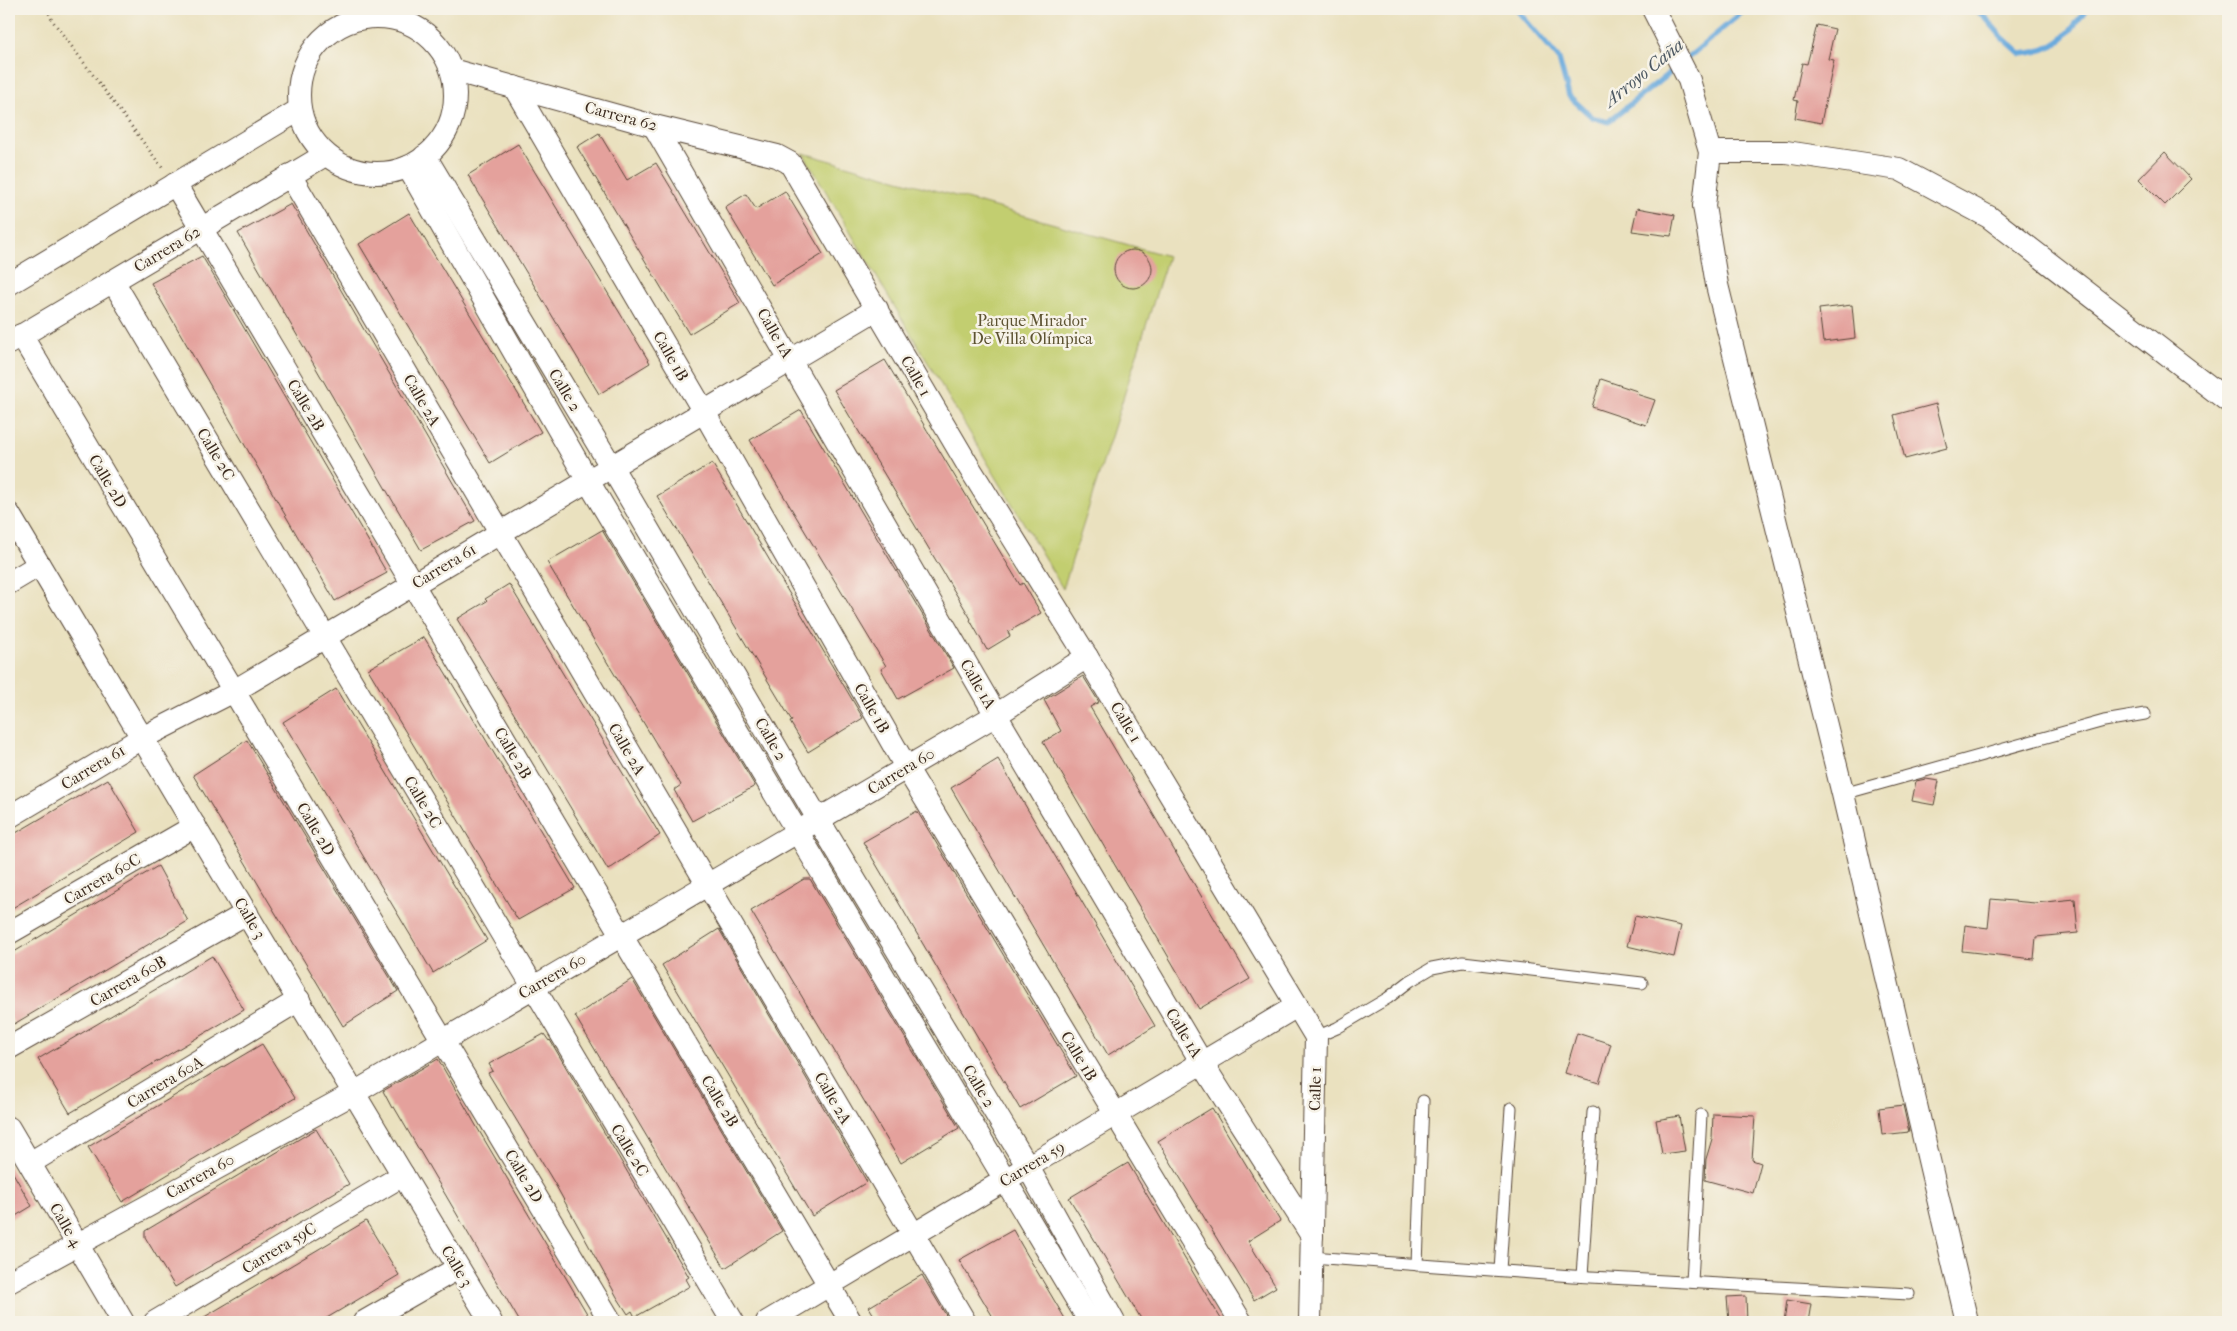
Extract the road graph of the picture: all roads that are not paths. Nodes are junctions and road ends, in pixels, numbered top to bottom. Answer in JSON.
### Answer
{"nodes":[{"id":1,"x":1653,"y":9,"type":"edge"},
{"id":2,"x":390,"y":12,"type":"edge"},
{"id":3,"x":452,"y":70,"type":"junction"},
{"id":4,"x":514,"y":87,"type":"junction"},
{"id":5,"x":298,"y":110,"type":"junction"},
{"id":6,"x":654,"y":126,"type":"junction"},
{"id":7,"x":1710,"y":152,"type":"junction"},
{"id":8,"x":325,"y":155,"type":"junction"},
{"id":9,"x":417,"y":162,"type":"junction"},
{"id":10,"x":790,"y":163,"type":"joint"},
{"id":11,"x":290,"y":175,"type":"junction"},
{"id":12,"x":175,"y":184,"type":"junction"},
{"id":13,"x":201,"y":228,"type":"junction"},
{"id":14,"x":113,"y":281,"type":"junction"},
{"id":15,"x":9,"y":284,"type":"edge"},
{"id":16,"x":876,"y":309,"type":"junction"},
{"id":17,"x":15,"y":339,"type":"edge"},
{"id":18,"x":791,"y":360,"type":"junction"},
{"id":19,"x":2228,"y":401,"type":"edge"},
{"id":20,"x":704,"y":412,"type":"junction"},
{"id":21,"x":611,"y":466,"type":"junction"},
{"id":22,"x":588,"y":480,"type":"junction"},
{"id":23,"x":9,"y":514,"type":"edge"},
{"id":24,"x":500,"y":533,"type":"junction"},
{"id":25,"x":39,"y":565,"type":"junction"},
{"id":26,"x":9,"y":583,"type":"edge"},
{"id":27,"x":413,"y":585,"type":"junction"},
{"id":28,"x":325,"y":637,"type":"junction"},
{"id":29,"x":1087,"y":657,"type":"junction"},
{"id":30,"x":234,"y":692,"type":"junction"},
{"id":31,"x":2145,"y":714,"type":"dead end"},
{"id":32,"x":996,"y":715,"type":"junction"},
{"id":33,"x":140,"y":739,"type":"junction"},
{"id":34,"x":906,"y":768,"type":"junction"},
{"id":35,"x":1843,"y":794,"type":"junction"},
{"id":36,"x":9,"y":817,"type":"edge"},
{"id":37,"x":818,"y":819,"type":"junction"},
{"id":38,"x":195,"y":826,"type":"junction"},
{"id":39,"x":796,"y":832,"type":"junction"},
{"id":40,"x":707,"y":885,"type":"junction"},
{"id":41,"x":247,"y":913,"type":"junction"},
{"id":42,"x":9,"y":933,"type":"edge"},
{"id":43,"x":621,"y":935,"type":"junction"},
{"id":44,"x":1642,"y":983,"type":"dead end"},
{"id":45,"x":533,"y":987,"type":"junction"},
{"id":46,"x":299,"y":1000,"type":"junction"},
{"id":47,"x":1297,"y":1006,"type":"junction"},
{"id":48,"x":1316,"y":1037,"type":"junction"},
{"id":49,"x":442,"y":1040,"type":"junction"},
{"id":50,"x":9,"y":1048,"type":"edge"},
{"id":51,"x":1202,"y":1063,"type":"junction"},
{"id":52,"x":354,"y":1093,"type":"junction"},
{"id":53,"x":1423,"y":1101,"type":"dead end"},
{"id":54,"x":1511,"y":1108,"type":"dead end"},
{"id":55,"x":1593,"y":1112,"type":"dead end"},
{"id":56,"x":1115,"y":1115,"type":"junction"},
{"id":57,"x":1701,"y":1115,"type":"dead end"},
{"id":58,"x":9,"y":1128,"type":"edge"},
{"id":59,"x":30,"y":1163,"type":"junction"},
{"id":60,"x":1028,"y":1167,"type":"junction"},
{"id":61,"x":403,"y":1174,"type":"junction"},
{"id":62,"x":1006,"y":1180,"type":"junction"},
{"id":63,"x":913,"y":1235,"type":"junction"},
{"id":64,"x":77,"y":1243,"type":"junction"},
{"id":65,"x":1312,"y":1247,"type":"junction"},
{"id":66,"x":1416,"y":1264,"type":"junction"},
{"id":67,"x":458,"y":1268,"type":"junction"},
{"id":68,"x":1500,"y":1270,"type":"junction"},
{"id":69,"x":1582,"y":1276,"type":"junction"},
{"id":70,"x":9,"y":1282,"type":"edge"},
{"id":71,"x":1692,"y":1282,"type":"junction"},
{"id":72,"x":829,"y":1286,"type":"junction"},
{"id":73,"x":1909,"y":1294,"type":"dead end"},
{"id":74,"x":123,"y":1322,"type":"edge"},
{"id":75,"x":155,"y":1322,"type":"edge"},
{"id":76,"x":364,"y":1322,"type":"edge"},
{"id":77,"x":490,"y":1322,"type":"edge"},
{"id":78,"x":611,"y":1322,"type":"edge"},
{"id":79,"x":733,"y":1322,"type":"edge"},
{"id":80,"x":767,"y":1322,"type":"edge"},
{"id":81,"x":851,"y":1322,"type":"edge"},
{"id":82,"x":965,"y":1322,"type":"edge"},
{"id":83,"x":1090,"y":1322,"type":"edge"},
{"id":84,"x":1114,"y":1322,"type":"edge"},
{"id":85,"x":1241,"y":1322,"type":"edge"},
{"id":86,"x":1310,"y":1322,"type":"edge"},
{"id":87,"x":1967,"y":1322,"type":"edge"}],
"edges":[{"from":1,"to":7,"type":"street"},
{"from":2,"to":3,"type":"street"},
{"from":2,"to":5,"type":"street"},
{"from":3,"to":4,"type":"street","name":"Carrera 62"},
{"from":3,"to":9,"type":"street"},
{"from":4,"to":6,"type":"street","name":"Carrera 62"},
{"from":4,"to":20,"type":"street","name":"Calle 1B"},
{"from":5,"to":8,"type":"street"},
{"from":5,"to":12,"type":"street"},
{"from":6,"to":10,"type":"street","name":"Carrera 62"},
{"from":6,"to":18,"type":"street","name":"Calle 1A"},
{"from":7,"to":19,"type":"street"},
{"from":7,"to":35,"type":"street"},
{"from":8,"to":9,"type":"street"},
{"from":8,"to":11,"type":"street","name":"Carrera 62"},
{"from":9,"to":21,"type":"street","name":"Calle 2"},
{"from":9,"to":22,"type":"street","name":"Calle 2"},
{"from":10,"to":16,"type":"street","name":"Calle 1"},
{"from":11,"to":13,"type":"street","name":"Carrera 62"},
{"from":11,"to":24,"type":"street","name":"Calle 2A"},
{"from":12,"to":13,"type":"street","name":"Calle 2B"},
{"from":12,"to":15,"type":"street"},
{"from":13,"to":14,"type":"street","name":"Carrera 62"},
{"from":13,"to":27,"type":"street","name":"Calle 2B"},
{"from":14,"to":17,"type":"street","name":"Carrera 62"},
{"from":14,"to":28,"type":"street","name":"Calle 2C"},
{"from":16,"to":18,"type":"street","name":"Carrera 61"},
{"from":16,"to":29,"type":"street","name":"Calle 1"},
{"from":17,"to":30,"type":"street","name":"Calle 2D"},
{"from":18,"to":20,"type":"street","name":"Carrera 61"},
{"from":18,"to":32,"type":"street","name":"Calle 1A"},
{"from":20,"to":21,"type":"street","name":"Carrera 61"},
{"from":20,"to":34,"type":"street","name":"Calle 1B"},
{"from":21,"to":22,"type":"street","name":"Carrera 61"},
{"from":21,"to":37,"type":"street","name":"Calle 2"},
{"from":22,"to":24,"type":"street","name":"Carrera 61"},
{"from":22,"to":39,"type":"street","name":"Calle 2"},
{"from":23,"to":25,"type":"street","name":"Calle 3"},
{"from":24,"to":27,"type":"street","name":"Carrera 61"},
{"from":24,"to":40,"type":"street","name":"Calle 2A"},
{"from":25,"to":26,"type":"street"},
{"from":25,"to":33,"type":"street","name":"Calle 3"},
{"from":27,"to":28,"type":"street","name":"Carrera 61"},
{"from":27,"to":43,"type":"street","name":"Calle 2B"},
{"from":28,"to":30,"type":"street","name":"Carrera 61"},
{"from":28,"to":45,"type":"street","name":"Calle 2C"},
{"from":29,"to":32,"type":"street","name":"Carrera 60"},
{"from":29,"to":47,"type":"street","name":"Calle 1"},
{"from":30,"to":33,"type":"street","name":"Carrera 61"},
{"from":30,"to":49,"type":"street","name":"Calle 2D"},
{"from":31,"to":35,"type":"lane"},
{"from":32,"to":34,"type":"street","name":"Carrera 60"},
{"from":32,"to":51,"type":"street","name":"Calle 1A"},
{"from":33,"to":36,"type":"street","name":"Carrera 61"},
{"from":33,"to":38,"type":"street","name":"Calle 3"},
{"from":34,"to":37,"type":"street","name":"Carrera 60"},
{"from":34,"to":56,"type":"street","name":"Calle 1B"},
{"from":35,"to":87,"type":"street"},
{"from":37,"to":39,"type":"street","name":"Carrera 60"},
{"from":37,"to":60,"type":"street","name":"Calle 2"},
{"from":38,"to":41,"type":"street","name":"Calle 3"},
{"from":38,"to":42,"type":"street","name":"Carrera 60C"},
{"from":39,"to":40,"type":"street","name":"Carrera 60"},
{"from":39,"to":62,"type":"street","name":"Calle 2"},
{"from":40,"to":43,"type":"street","name":"Carrera 60"},
{"from":40,"to":63,"type":"street","name":"Calle 2A"},
{"from":41,"to":46,"type":"street","name":"Calle 3"},
{"from":41,"to":50,"type":"street","name":"Carrera 60B"},
{"from":43,"to":45,"type":"street","name":"Carrera 60"},
{"from":43,"to":72,"type":"street","name":"Calle 2B"},
{"from":44,"to":48,"type":"lane"},
{"from":45,"to":49,"type":"street","name":"Carrera 60"},
{"from":45,"to":79,"type":"street","name":"Calle 2C"},
{"from":46,"to":52,"type":"street","name":"Calle 3"},
{"from":46,"to":59,"type":"street","name":"Carrera 60A"},
{"from":47,"to":48,"type":"street","name":"Calle 1"},
{"from":47,"to":51,"type":"street","name":"Carrera 59"},
{"from":48,"to":65,"type":"street","name":"Calle 1"},
{"from":49,"to":52,"type":"street","name":"Carrera 60"},
{"from":49,"to":78,"type":"street","name":"Calle 2D"},
{"from":51,"to":56,"type":"street","name":"Carrera 59"},
{"from":51,"to":65,"type":"street","name":"Calle 1A"},
{"from":52,"to":61,"type":"street","name":"Calle 3"},
{"from":52,"to":64,"type":"street","name":"Carrera 60"},
{"from":53,"to":66,"type":"lane"},
{"from":54,"to":68,"type":"lane"},
{"from":55,"to":69,"type":"lane"},
{"from":56,"to":60,"type":"street","name":"Carrera 59"},
{"from":56,"to":85,"type":"street","name":"Calle 1B"},
{"from":57,"to":71,"type":"lane"},
{"from":58,"to":59,"type":"street","name":"Calle 4"},
{"from":59,"to":64,"type":"street","name":"Calle 4"},
{"from":60,"to":62,"type":"street","name":"Carrera 59"},
{"from":60,"to":84,"type":"street","name":"Calle 2"},
{"from":61,"to":67,"type":"street","name":"Calle 3"},
{"from":61,"to":75,"type":"street","name":"Carrera 59C"},
{"from":62,"to":63,"type":"street","name":"Carrera 59"},
{"from":62,"to":83,"type":"street","name":"Calle 2"},
{"from":63,"to":72,"type":"street","name":"Carrera 59"},
{"from":63,"to":82,"type":"street","name":"Calle 2A"},
{"from":64,"to":70,"type":"street","name":"Carrera 60"},
{"from":64,"to":74,"type":"street","name":"Calle 4"},
{"from":65,"to":66,"type":"lane"},
{"from":65,"to":86,"type":"street","name":"Calle 1"},
{"from":66,"to":68,"type":"lane"},
{"from":67,"to":76,"type":"street"},
{"from":67,"to":77,"type":"street","name":"Calle 3"},
{"from":68,"to":69,"type":"lane"},
{"from":69,"to":71,"type":"lane"},
{"from":71,"to":73,"type":"lane"},
{"from":72,"to":80,"type":"street","name":"Carrera 59"},
{"from":72,"to":81,"type":"street","name":"Calle 2B"}]}
